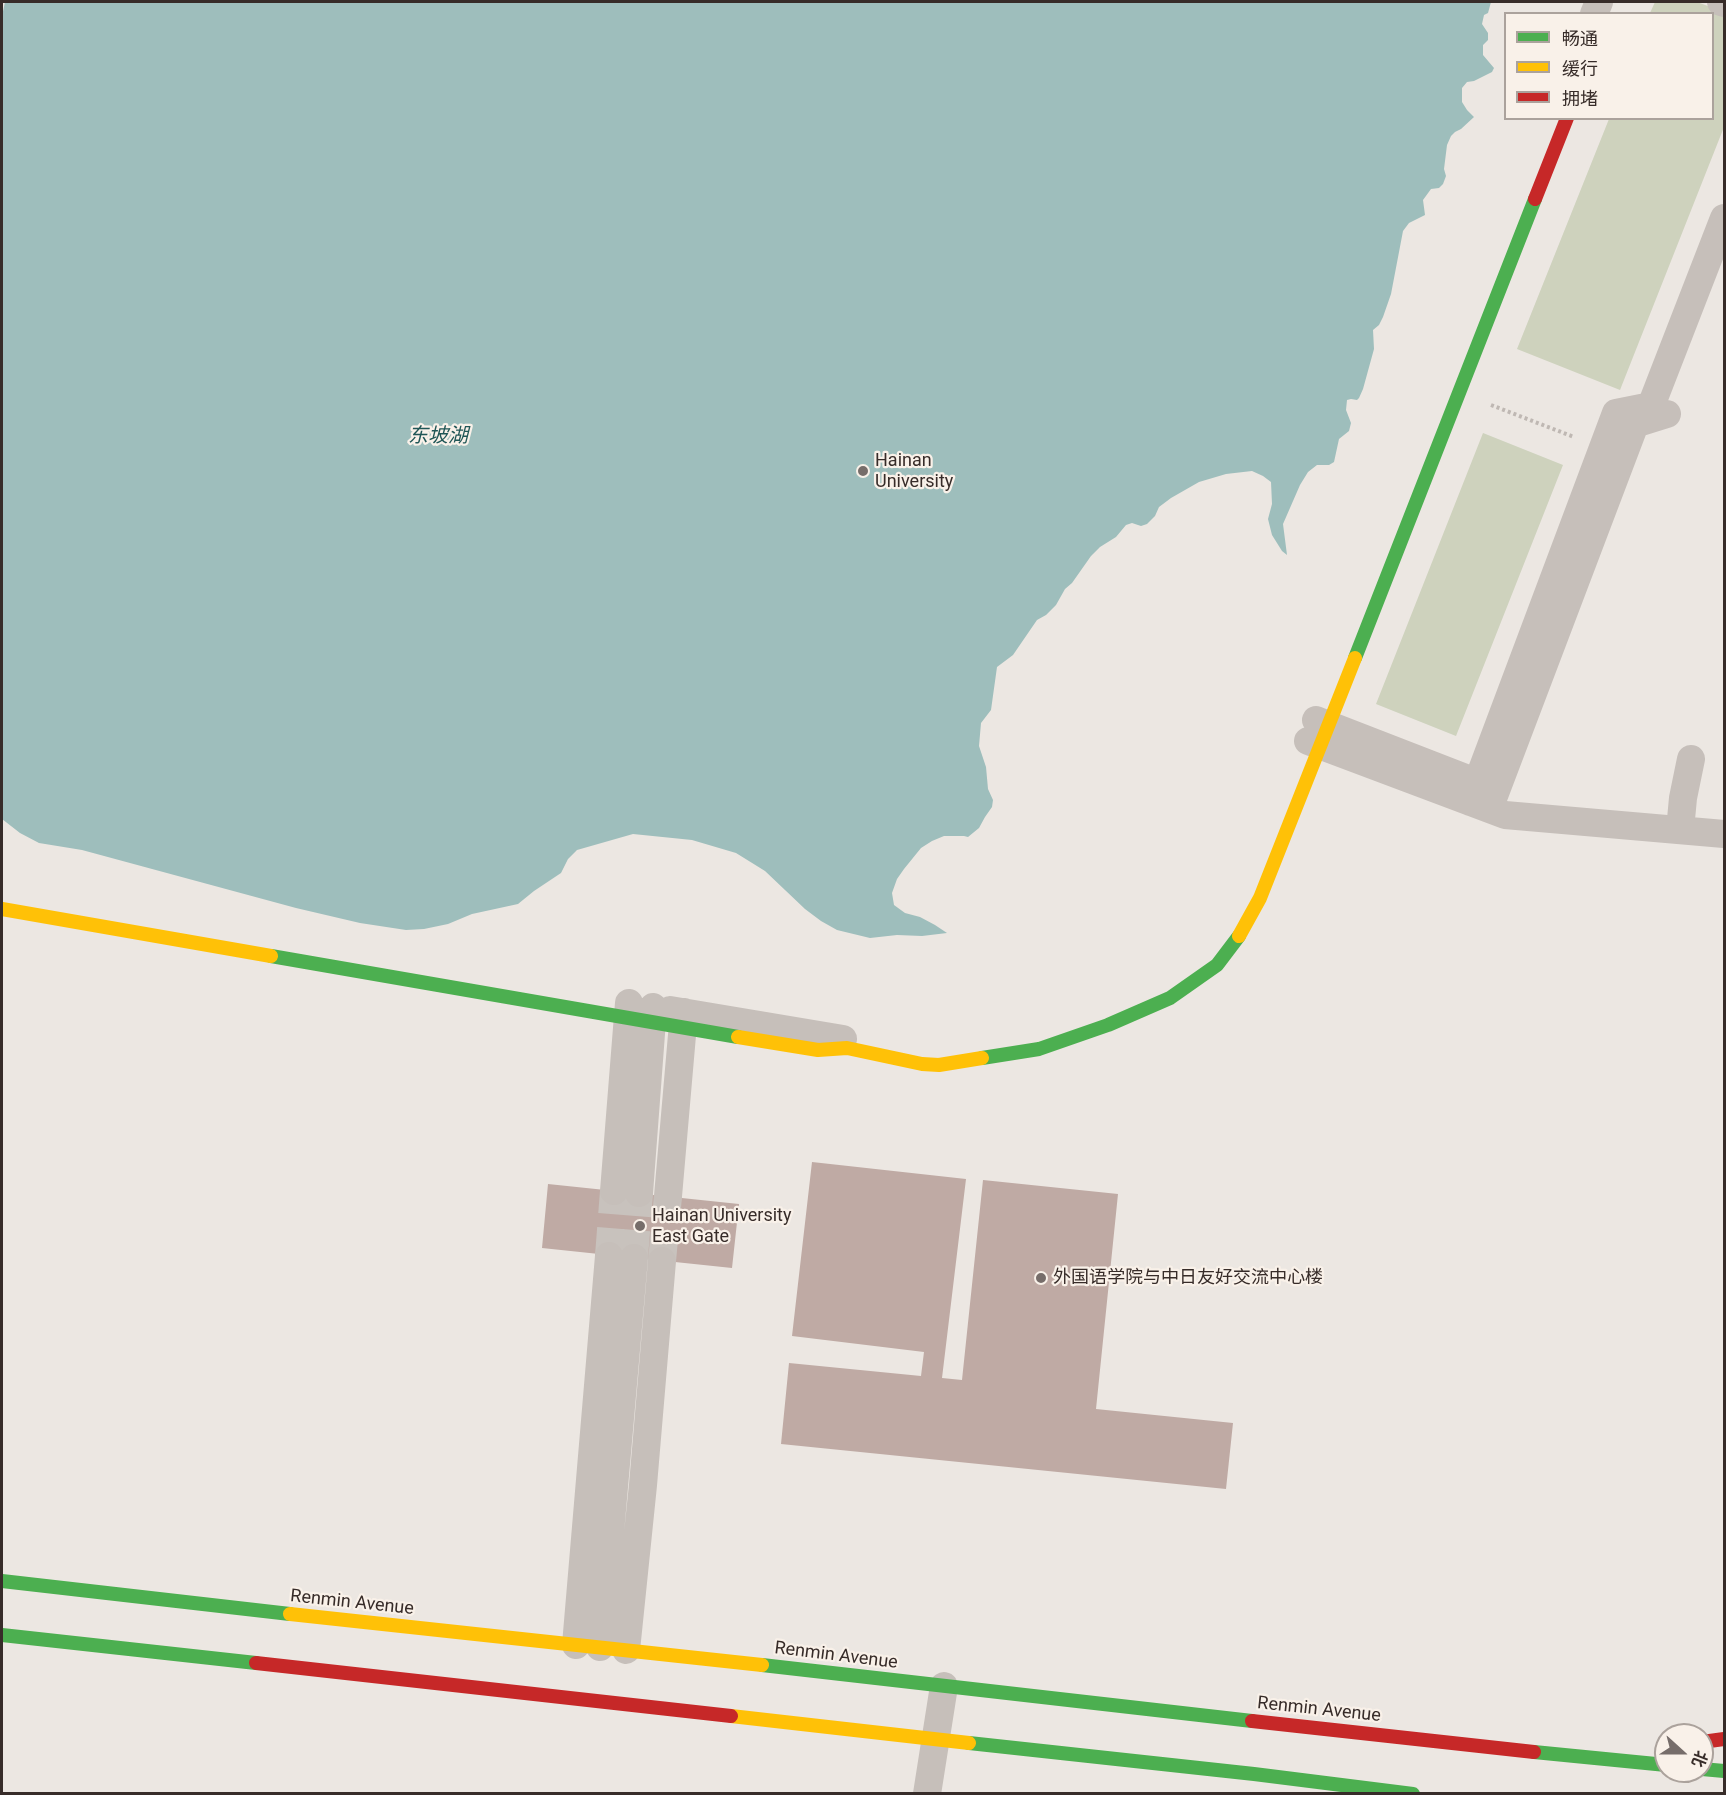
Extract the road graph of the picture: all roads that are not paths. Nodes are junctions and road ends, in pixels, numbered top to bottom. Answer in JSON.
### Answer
{"nodes":[{"id":1,"x":1551,"y":120,"type":"edge"},
{"id":2,"x":1566,"y":120,"type":"edge"},
{"id":3,"x":1723,"y":229,"type":"edge"},
{"id":4,"x":1725,"y":270,"type":"edge"},
{"id":5,"x":1319,"y":733,"type":"junction"},
{"id":6,"x":1691,"y":759,"type":"dead end"},
{"id":7,"x":1483,"y":796,"type":"junction"},
{"id":8,"x":1725,"y":814,"type":"edge"},
{"id":9,"x":1681,"y":820,"type":"junction"},
{"id":10,"x":1725,"y":834,"type":"edge"},
{"id":11,"x":2,"y":894,"type":"edge"},
{"id":12,"x":2,"y":909,"type":"edge"},
{"id":13,"x":640,"y":1013,"type":"junction"},
{"id":14,"x":683,"y":1020,"type":"junction"},
{"id":15,"x":622,"y":1257,"type":"tunnel mouth"},
{"id":16,"x":662,"y":1261,"type":"tunnel mouth"},
{"id":17,"x":597,"y":1538,"type":"junction"},
{"id":18,"x":637,"y":1543,"type":"junction"},
{"id":19,"x":2,"y":1581,"type":"edge"},
{"id":20,"x":2,"y":1635,"type":"edge"},
{"id":21,"x":601,"y":1648,"type":"junction"},
{"id":22,"x":944,"y":1686,"type":"junction"},
{"id":23,"x":936,"y":1740,"type":"junction"},
{"id":24,"x":1642,"y":1749,"type":"dead end"},
{"id":25,"x":1597,"y":1758,"type":"junction"},
{"id":26,"x":1654,"y":1764,"type":"edge"},
{"id":27,"x":927,"y":1794,"type":"edge"},
{"id":28,"x":1413,"y":1794,"type":"edge"}],
"edges":[{"from":1,"to":5,"type":"street"},
{"from":2,"to":5,"type":"main road"},
{"from":3,"to":7,"type":"street"},
{"from":4,"to":7,"type":"street"},
{"from":5,"to":7,"type":"street"},
{"from":5,"to":14,"type":"street"},
{"from":6,"to":9,"type":"street"},
{"from":7,"to":9,"type":"street"},
{"from":8,"to":9,"type":"street"},
{"from":9,"to":10,"type":"street"},
{"from":11,"to":13,"type":"street"},
{"from":12,"to":13,"type":"main road"},
{"from":13,"to":14,"type":"street"},
{"from":13,"to":14,"type":"street"},
{"from":15,"to":17,"type":"street"},
{"from":16,"to":18,"type":"street"},
{"from":17,"to":18,"type":"street"},
{"from":17,"to":21,"type":"street"},
{"from":18,"to":21,"type":"street"},
{"from":19,"to":21,"type":"main road","name":"Renmin Avenue"},
{"from":20,"to":23,"type":"main road"},
{"from":21,"to":22,"type":"main road","name":"Renmin Avenue"},
{"from":22,"to":23,"type":"street"},
{"from":22,"to":25,"type":"main road","name":"Renmin Avenue"},
{"from":23,"to":27,"type":"street"},
{"from":23,"to":28,"type":"main road"},
{"from":24,"to":25,"type":"main road"},
{"from":25,"to":26,"type":"main road","name":"Renmin Avenue"}]}
